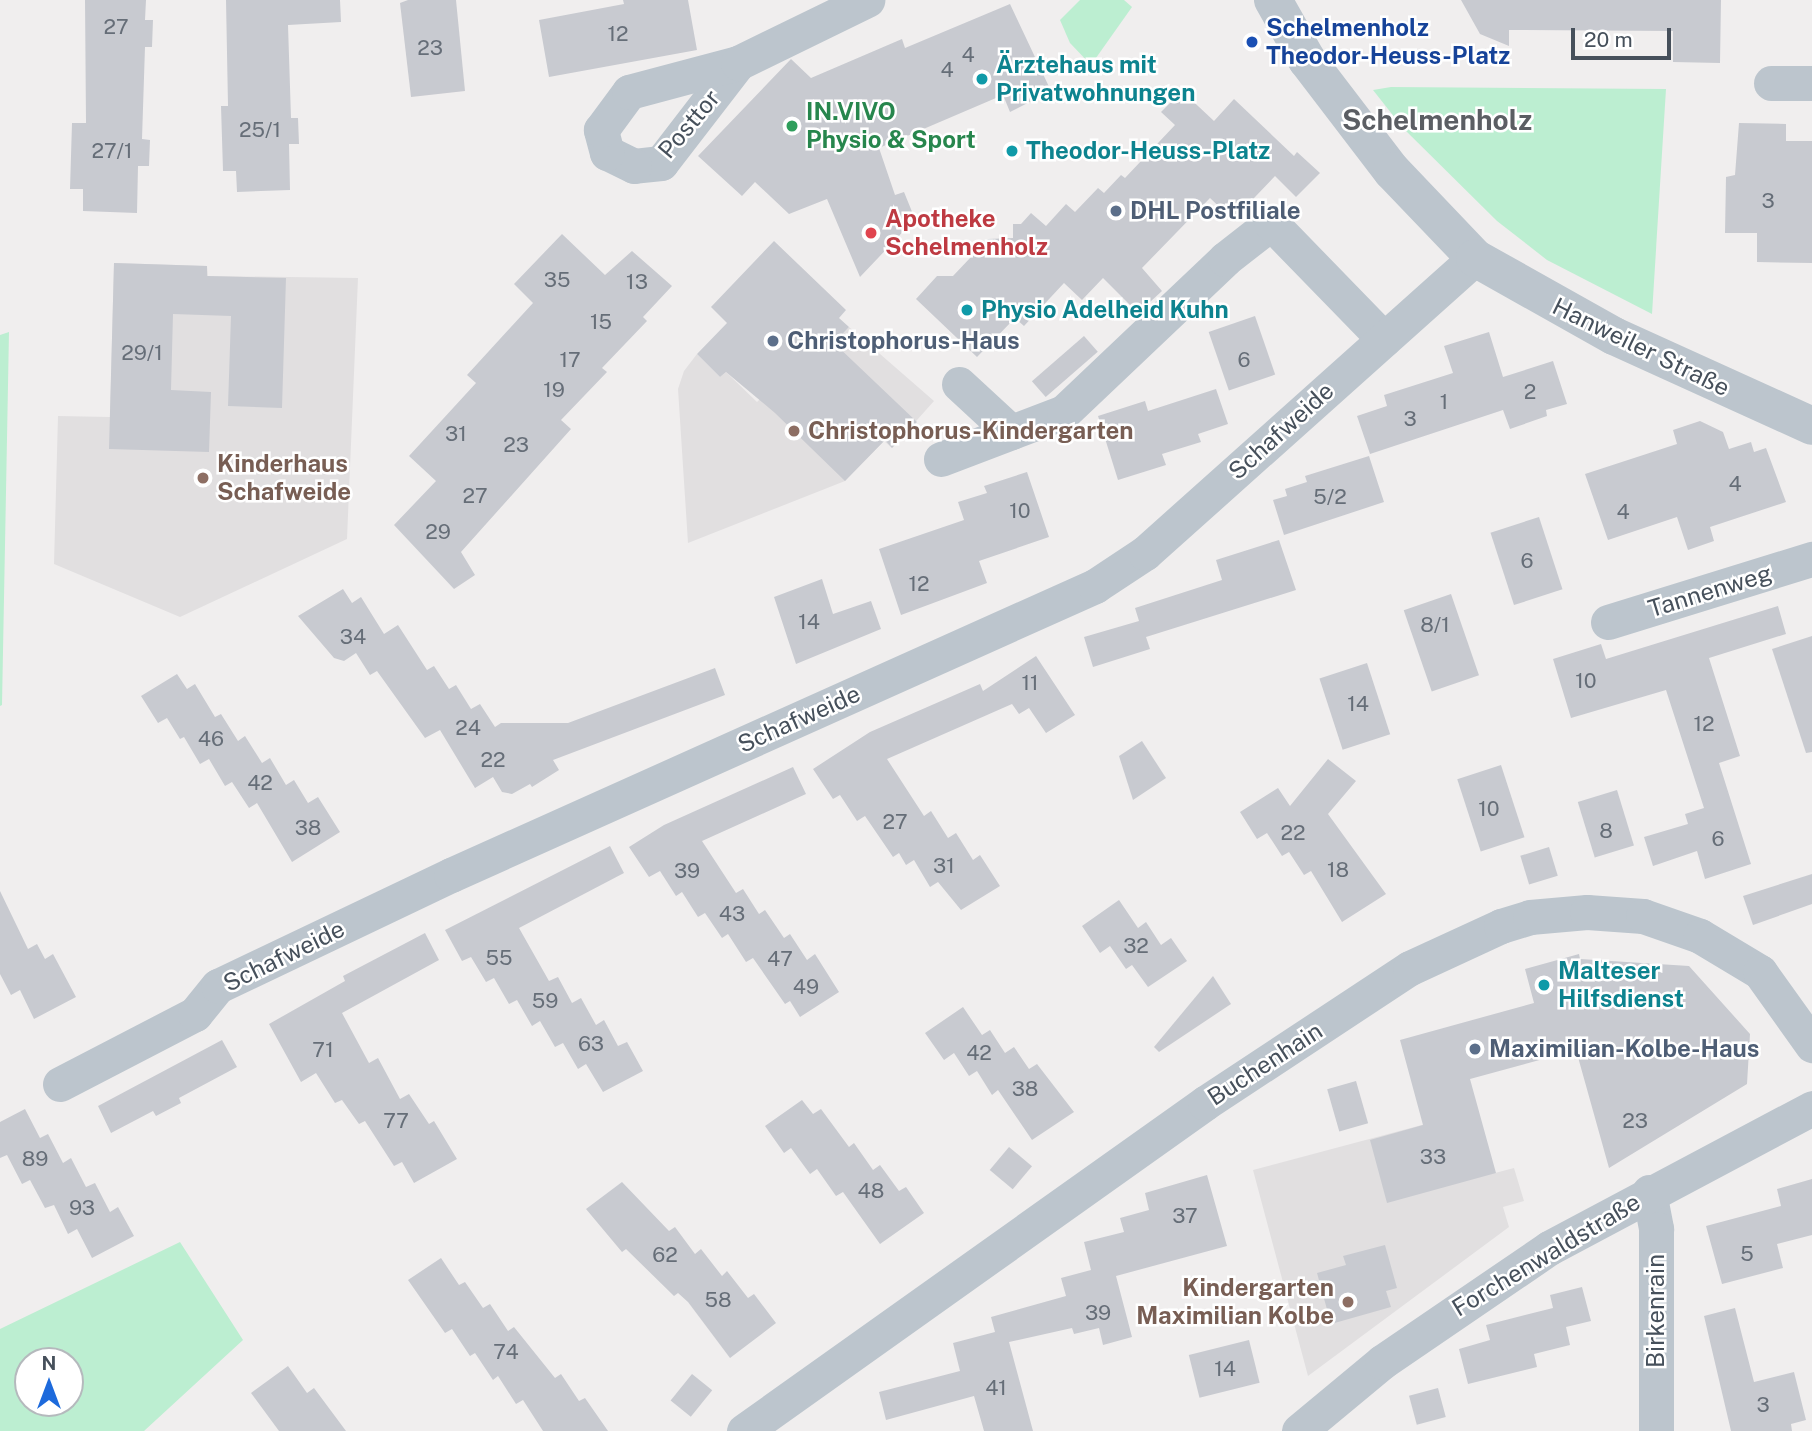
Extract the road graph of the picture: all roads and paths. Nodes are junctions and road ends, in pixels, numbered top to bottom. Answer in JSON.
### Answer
{"nodes":[{"id":1,"x":867,"y":0,"type":"edge"},
{"id":2,"x":1273,"y":0,"type":"edge"},
{"id":3,"x":738,"y":63,"type":"dead end"},
{"id":4,"x":1771,"y":83,"type":"dead end"},
{"id":5,"x":1812,"y":83,"type":"edge"},
{"id":6,"x":1475,"y":258,"type":"junction"},
{"id":7,"x":1384,"y":340,"type":"junction"},
{"id":8,"x":959,"y":384,"type":"dead end"},
{"id":9,"x":1812,"y":426,"type":"edge"},
{"id":10,"x":1011,"y":432,"type":"junction"},
{"id":11,"x":941,"y":459,"type":"dead end"},
{"id":12,"x":1812,"y":559,"type":"edge"},
{"id":13,"x":1608,"y":622,"type":"dead end"},
{"id":14,"x":1812,"y":1045,"type":"edge"},
{"id":15,"x":60,"y":1084,"type":"dead end"},
{"id":16,"x":1812,"y":1108,"type":"edge"},
{"id":17,"x":1649,"y":1192,"type":"junction"},
{"id":18,"x":744,"y":1431,"type":"edge"},
{"id":19,"x":1299,"y":1431,"type":"edge"},
{"id":20,"x":1657,"y":1431,"type":"edge"}],
"edges":[{"from":1,"to":3,"type":"street"},
{"from":2,"to":6,"type":"street","name":"Hanweiler Straße"},
{"from":4,"to":5,"type":"street"},
{"from":6,"to":7,"type":"street","name":"Schafweide"},
{"from":6,"to":9,"type":"street","name":"Hanweiler Straße"},
{"from":7,"to":10,"type":"street"},
{"from":7,"to":15,"type":"street","name":"Schafweide"},
{"from":8,"to":10,"type":"street"},
{"from":10,"to":11,"type":"street"},
{"from":12,"to":13,"type":"street","name":"Tannenweg"},
{"from":14,"to":18,"type":"street","name":"Buchenhain"},
{"from":16,"to":17,"type":"street","name":"Forchenwaldstraße"},
{"from":17,"to":19,"type":"street","name":"Forchenwaldstraße"},
{"from":17,"to":20,"type":"street","name":"Birkenrain"}]}
